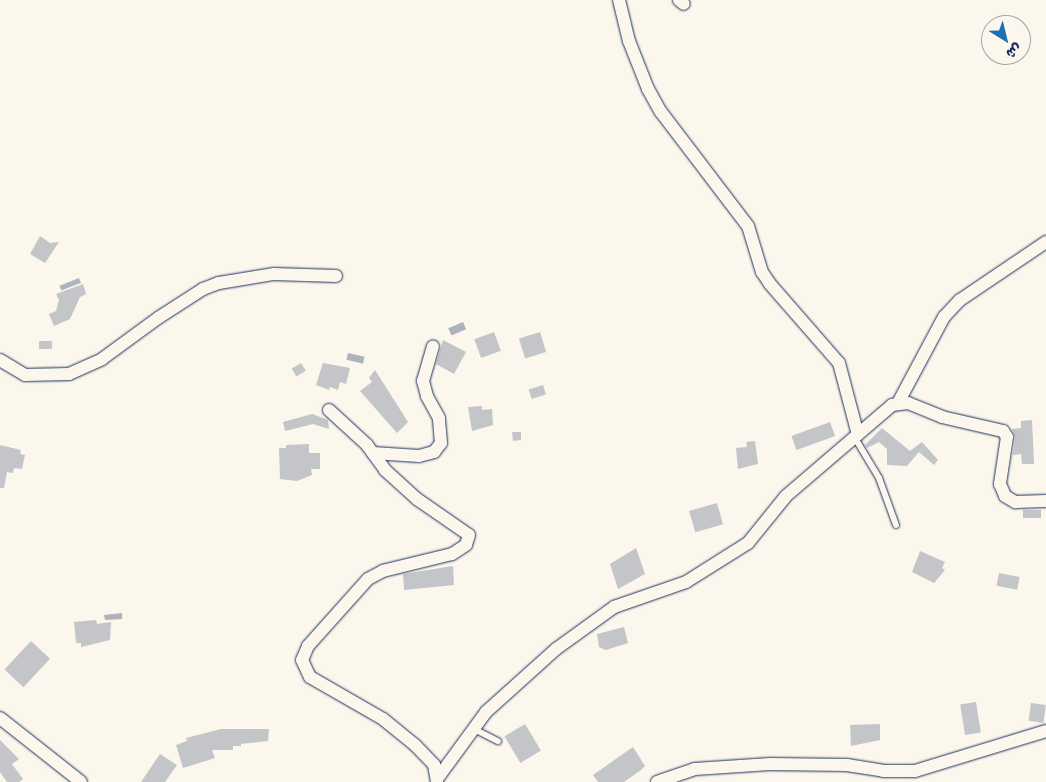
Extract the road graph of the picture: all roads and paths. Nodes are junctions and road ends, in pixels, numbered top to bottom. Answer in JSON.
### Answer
{"nodes":[{"id":1,"x":618,"y":0,"type":"edge"},
{"id":2,"x":1046,"y":242,"type":"edge"},
{"id":3,"x":336,"y":276,"type":"dead end"},
{"id":4,"x":432,"y":346,"type":"dead end"},
{"id":5,"x":0,"y":360,"type":"edge"},
{"id":6,"x":898,"y":403,"type":"junction"},
{"id":7,"x":329,"y":410,"type":"dead end"},
{"id":8,"x":856,"y":437,"type":"junction"},
{"id":9,"x":373,"y":453,"type":"junction"},
{"id":10,"x":1046,"y":500,"type":"edge"},
{"id":11,"x":896,"y":525,"type":"dead end"},
{"id":12,"x":0,"y":718,"type":"edge"},
{"id":13,"x":474,"y":729,"type":"junction"},
{"id":14,"x":1046,"y":731,"type":"edge"},
{"id":15,"x":498,"y":742,"type":"dead end"},
{"id":16,"x":437,"y":781,"type":"edge"},
{"id":17,"x":81,"y":782,"type":"edge"},
{"id":18,"x":657,"y":782,"type":"edge"}],
"edges":[{"from":1,"to":8,"type":"street"},
{"from":2,"to":6,"type":"street"},
{"from":3,"to":5,"type":"street"},
{"from":4,"to":9,"type":"street"},
{"from":6,"to":8,"type":"street"},
{"from":6,"to":10,"type":"street"},
{"from":7,"to":9,"type":"street"},
{"from":8,"to":11,"type":"lane"},
{"from":8,"to":13,"type":"street"},
{"from":9,"to":16,"type":"street"},
{"from":12,"to":17,"type":"street"},
{"from":13,"to":15,"type":"lane"},
{"from":13,"to":16,"type":"street"},
{"from":14,"to":18,"type":"street"}]}
